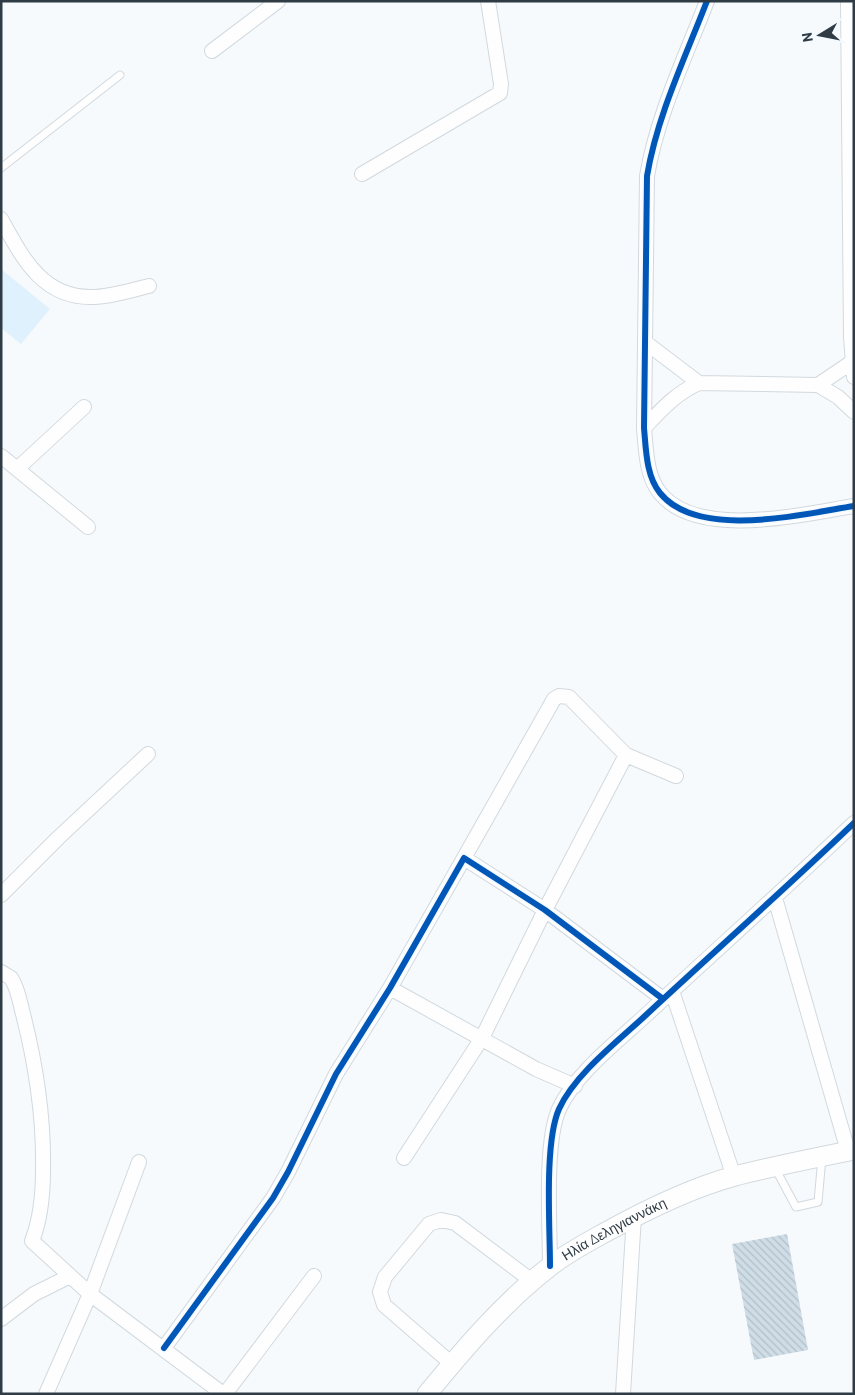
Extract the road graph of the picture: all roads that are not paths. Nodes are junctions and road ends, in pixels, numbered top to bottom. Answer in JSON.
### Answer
{"nodes":[{"id":1,"x":278,"y":1,"type":"edge"},
{"id":2,"x":488,"y":1,"type":"edge"},
{"id":3,"x":708,"y":1,"type":"edge"},
{"id":4,"x":848,"y":1,"type":"edge"},
{"id":5,"x":212,"y":51,"type":"dead end"},
{"id":6,"x":120,"y":75,"type":"dead end"},
{"id":7,"x":1,"y":168,"type":"edge"},
{"id":8,"x":362,"y":174,"type":"dead end"},
{"id":9,"x":1,"y":220,"type":"edge"},
{"id":10,"x":149,"y":286,"type":"dead end"},
{"id":11,"x":645,"y":342,"type":"junction"},
{"id":12,"x":852,"y":362,"type":"junction"},
{"id":13,"x":854,"y":377,"type":"edge"},
{"id":14,"x":699,"y":383,"type":"junction"},
{"id":15,"x":818,"y":385,"type":"junction"},
{"id":16,"x":84,"y":407,"type":"dead end"},
{"id":17,"x":854,"y":412,"type":"edge"},
{"id":18,"x":644,"y":428,"type":"junction"},
{"id":19,"x":1,"y":456,"type":"edge"},
{"id":20,"x":17,"y":469,"type":"junction"},
{"id":21,"x":854,"y":506,"type":"edge"},
{"id":22,"x":88,"y":527,"type":"dead end"},
{"id":23,"x":148,"y":754,"type":"dead end"},
{"id":24,"x":626,"y":755,"type":"junction"},
{"id":25,"x":676,"y":776,"type":"dead end"},
{"id":26,"x":854,"y":823,"type":"edge"},
{"id":27,"x":464,"y":858,"type":"junction"},
{"id":28,"x":1,"y":895,"type":"edge"},
{"id":29,"x":775,"y":898,"type":"junction"},
{"id":30,"x":545,"y":910,"type":"junction"},
{"id":31,"x":1,"y":972,"type":"edge"},
{"id":32,"x":390,"y":988,"type":"junction"},
{"id":33,"x":668,"y":995,"type":"junction"},
{"id":34,"x":482,"y":1038,"type":"junction"},
{"id":35,"x":575,"y":1086,"type":"junction"},
{"id":36,"x":851,"y":1151,"type":"edge"},
{"id":37,"x":822,"y":1157,"type":"junction"},
{"id":38,"x":404,"y":1158,"type":"dead end"},
{"id":39,"x":139,"y":1162,"type":"dead end"},
{"id":40,"x":775,"y":1168,"type":"junction"},
{"id":41,"x":734,"y":1177,"type":"junction"},
{"id":42,"x":634,"y":1216,"type":"junction"},
{"id":43,"x":550,"y":1266,"type":"junction"},
{"id":44,"x":70,"y":1276,"type":"junction"},
{"id":45,"x":314,"y":1276,"type":"dead end"},
{"id":46,"x":532,"y":1281,"type":"junction"},
{"id":47,"x":90,"y":1294,"type":"junction"},
{"id":48,"x":1,"y":1319,"type":"edge"},
{"id":49,"x":164,"y":1348,"type":"junction"},
{"id":50,"x":452,"y":1364,"type":"junction"},
{"id":51,"x":46,"y":1394,"type":"edge"},
{"id":52,"x":224,"y":1394,"type":"edge"},
{"id":53,"x":427,"y":1394,"type":"edge"},
{"id":54,"x":623,"y":1394,"type":"edge"}],
"edges":[{"from":1,"to":5,"type":"street"},
{"from":2,"to":8,"type":"street"},
{"from":3,"to":11,"type":"street"},
{"from":4,"to":12,"type":"street"},
{"from":6,"to":7,"type":"lane"},
{"from":9,"to":10,"type":"street"},
{"from":11,"to":14,"type":"street"},
{"from":11,"to":18,"type":"street"},
{"from":12,"to":13,"type":"street"},
{"from":12,"to":15,"type":"street"},
{"from":14,"to":15,"type":"street"},
{"from":14,"to":18,"type":"street"},
{"from":15,"to":17,"type":"street"},
{"from":16,"to":20,"type":"street"},
{"from":18,"to":21,"type":"street"},
{"from":19,"to":20,"type":"street"},
{"from":20,"to":22,"type":"street"},
{"from":23,"to":28,"type":"street"},
{"from":24,"to":25,"type":"street"},
{"from":24,"to":27,"type":"street"},
{"from":24,"to":30,"type":"street"},
{"from":26,"to":29,"type":"street"},
{"from":27,"to":30,"type":"street"},
{"from":27,"to":32,"type":"street"},
{"from":29,"to":33,"type":"street"},
{"from":29,"to":36,"type":"street"},
{"from":30,"to":33,"type":"street"},
{"from":30,"to":34,"type":"street"},
{"from":31,"to":44,"type":"street"},
{"from":32,"to":34,"type":"street"},
{"from":32,"to":49,"type":"street"},
{"from":33,"to":35,"type":"street"},
{"from":33,"to":41,"type":"street"},
{"from":34,"to":35,"type":"street"},
{"from":34,"to":38,"type":"street"},
{"from":35,"to":43,"type":"street"},
{"from":36,"to":37,"type":"street","name":"Ηλία Δεληγιαννάκη"},
{"from":37,"to":40,"type":"street","name":"Ηλία Δεληγιαννάκη"},
{"from":37,"to":40,"type":"lane"},
{"from":39,"to":47,"type":"street"},
{"from":40,"to":41,"type":"street","name":"Ηλία Δεληγιαννάκη"},
{"from":41,"to":42,"type":"street","name":"Ηλία Δεληγιαννάκη"},
{"from":42,"to":43,"type":"street","name":"Ηλία Δεληγιαννάκη"},
{"from":42,"to":54,"type":"street"},
{"from":43,"to":46,"type":"street","name":"Ηλία Δεληγιαννάκη"},
{"from":44,"to":47,"type":"street"},
{"from":44,"to":48,"type":"street"},
{"from":45,"to":52,"type":"street"},
{"from":46,"to":50,"type":"street","name":"Ηλία Δεληγιαννάκη"},
{"from":46,"to":50,"type":"street"},
{"from":47,"to":49,"type":"street"},
{"from":47,"to":51,"type":"street"},
{"from":49,"to":52,"type":"street"},
{"from":50,"to":53,"type":"street","name":"Ηλία Δεληγιαννάκη"}]}
